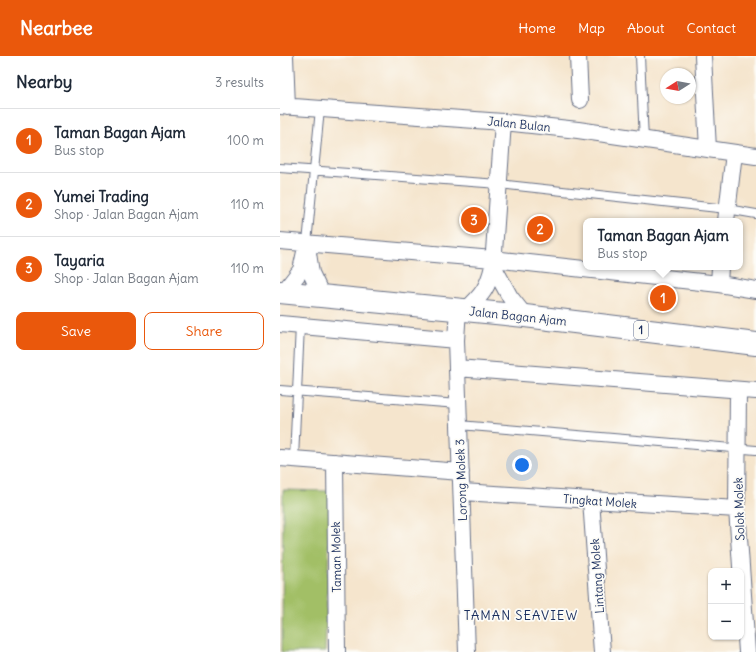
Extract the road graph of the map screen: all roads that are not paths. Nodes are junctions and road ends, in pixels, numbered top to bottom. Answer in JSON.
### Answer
{"nodes":[{"id":1,"x":285,"y":56,"type":"edge"},
{"id":2,"x":578,"y":56,"type":"edge"},
{"id":3,"x":640,"y":56,"type":"edge"},
{"id":4,"x":703,"y":56,"type":"edge"},
{"id":5,"x":580,"y":100,"type":"dead end"},
{"id":6,"x":283,"y":107,"type":"edge"},
{"id":7,"x":320,"y":109,"type":"junction"},
{"id":8,"x":503,"y":122,"type":"junction"},
{"id":9,"x":644,"y":140,"type":"junction"},
{"id":10,"x":708,"y":149,"type":"junction"},
{"id":11,"x":734,"y":153,"type":"junction"},
{"id":12,"x":756,"y":156,"type":"edge"},
{"id":13,"x":280,"y":168,"type":"edge"},
{"id":14,"x":314,"y":171,"type":"junction"},
{"id":15,"x":499,"y":184,"type":"junction"},
{"id":16,"x":756,"y":214,"type":"edge"},
{"id":17,"x":726,"y":215,"type":"edge"},
{"id":18,"x":280,"y":241,"type":"edge"},
{"id":19,"x":307,"y":243,"type":"junction"},
{"id":20,"x":493,"y":263,"type":"junction"},
{"id":21,"x":720,"y":270,"type":"edge"},
{"id":22,"x":718,"y":284,"type":"junction"},
{"id":23,"x":756,"y":290,"type":"edge"},
{"id":24,"x":282,"y":292,"type":"edge"},
{"id":25,"x":322,"y":296,"type":"junction"},
{"id":26,"x":462,"y":309,"type":"junction"},
{"id":27,"x":525,"y":316,"type":"junction"},
{"id":28,"x":280,"y":324,"type":"edge"},
{"id":29,"x":300,"y":325,"type":"junction"},
{"id":30,"x":456,"y":340,"type":"junction"},
{"id":31,"x":756,"y":344,"type":"edge"},
{"id":32,"x":457,"y":368,"type":"junction"},
{"id":33,"x":280,"y":390,"type":"edge"},
{"id":34,"x":738,"y":390,"type":"junction"},
{"id":35,"x":756,"y":391,"type":"edge"},
{"id":36,"x":297,"y":392,"type":"junction"},
{"id":37,"x":458,"y":404,"type":"junction"},
{"id":38,"x":459,"y":426,"type":"junction"},
{"id":39,"x":738,"y":448,"type":"junction"},
{"id":40,"x":756,"y":450,"type":"edge"},
{"id":41,"x":287,"y":458,"type":"edge"},
{"id":42,"x":335,"y":462,"type":"junction"},
{"id":43,"x":461,"y":472,"type":"junction"},
{"id":44,"x":462,"y":492,"type":"junction"},
{"id":45,"x":592,"y":500,"type":"junction"},
{"id":46,"x":737,"y":509,"type":"junction"},
{"id":47,"x":337,"y":652,"type":"edge"},
{"id":48,"x":467,"y":652,"type":"edge"},
{"id":49,"x":602,"y":652,"type":"edge"},
{"id":50,"x":747,"y":652,"type":"edge"}],
"edges":[{"from":1,"to":6,"type":"street"},
{"from":2,"to":5,"type":"street"},
{"from":3,"to":9,"type":"lane"},
{"from":4,"to":10,"type":"street"},
{"from":6,"to":7,"type":"street","name":"Jalan Bulan"},
{"from":7,"to":8,"type":"street","name":"Jalan Bulan"},
{"from":7,"to":14,"type":"lane"},
{"from":8,"to":9,"type":"street","name":"Jalan Bulan"},
{"from":8,"to":15,"type":"street"},
{"from":9,"to":10,"type":"street","name":"Jalan Bulan"},
{"from":10,"to":11,"type":"street","name":"Jalan Bulan"},
{"from":11,"to":12,"type":"street","name":"Jalan Bulan"},
{"from":11,"to":17,"type":"street"},
{"from":13,"to":14,"type":"lane"},
{"from":14,"to":15,"type":"lane"},
{"from":14,"to":19,"type":"lane"},
{"from":15,"to":17,"type":"lane"},
{"from":15,"to":20,"type":"street"},
{"from":16,"to":17,"type":"lane"},
{"from":18,"to":19,"type":"street"},
{"from":19,"to":20,"type":"street"},
{"from":19,"to":24,"type":"street"},
{"from":19,"to":25,"type":"street"},
{"from":20,"to":22,"type":"street"},
{"from":20,"to":26,"type":"street"},
{"from":20,"to":27,"type":"street"},
{"from":21,"to":22,"type":"street"},
{"from":22,"to":23,"type":"street"},
{"from":24,"to":25,"type":"main road","name":"Jalan Bagan Ajam","number":"1"},
{"from":25,"to":26,"type":"main road","name":"Jalan Bagan Ajam","number":"1"},
{"from":26,"to":27,"type":"main road","name":"Jalan Bagan Ajam","number":"1"},
{"from":26,"to":30,"type":"street","name":"Lorong Molek 3"},
{"from":27,"to":31,"type":"main road","name":"Jalan Bagan Ajam","number":"1"},
{"from":28,"to":29,"type":"street"},
{"from":29,"to":30,"type":"street"},
{"from":29,"to":36,"type":"lane"},
{"from":30,"to":32,"type":"street","name":"Lorong Molek 3"},
{"from":32,"to":34,"type":"street"},
{"from":32,"to":37,"type":"street","name":"Lorong Molek 3"},
{"from":33,"to":36,"type":"lane"},
{"from":34,"to":35,"type":"street"},
{"from":34,"to":39,"type":"street","name":"Solok Molek"},
{"from":36,"to":37,"type":"lane"},
{"from":36,"to":41,"type":"lane"},
{"from":37,"to":38,"type":"street","name":"Lorong Molek 3"},
{"from":38,"to":39,"type":"lane"},
{"from":38,"to":43,"type":"street","name":"Lorong Molek 3"},
{"from":39,"to":40,"type":"lane"},
{"from":39,"to":46,"type":"street","name":"Solok Molek"},
{"from":41,"to":42,"type":"street"},
{"from":42,"to":43,"type":"street"},
{"from":42,"to":47,"type":"street","name":"Taman Molek"},
{"from":43,"to":44,"type":"street","name":"Lorong Molek 3"},
{"from":44,"to":45,"type":"street","name":"Tingkat Molek"},
{"from":44,"to":48,"type":"street","name":"Lorong Molek 3"},
{"from":45,"to":46,"type":"street","name":"Tingkat Molek"},
{"from":45,"to":49,"type":"street","name":"Lintang Molek"},
{"from":46,"to":50,"type":"street","name":"Solok Molek"}]}
